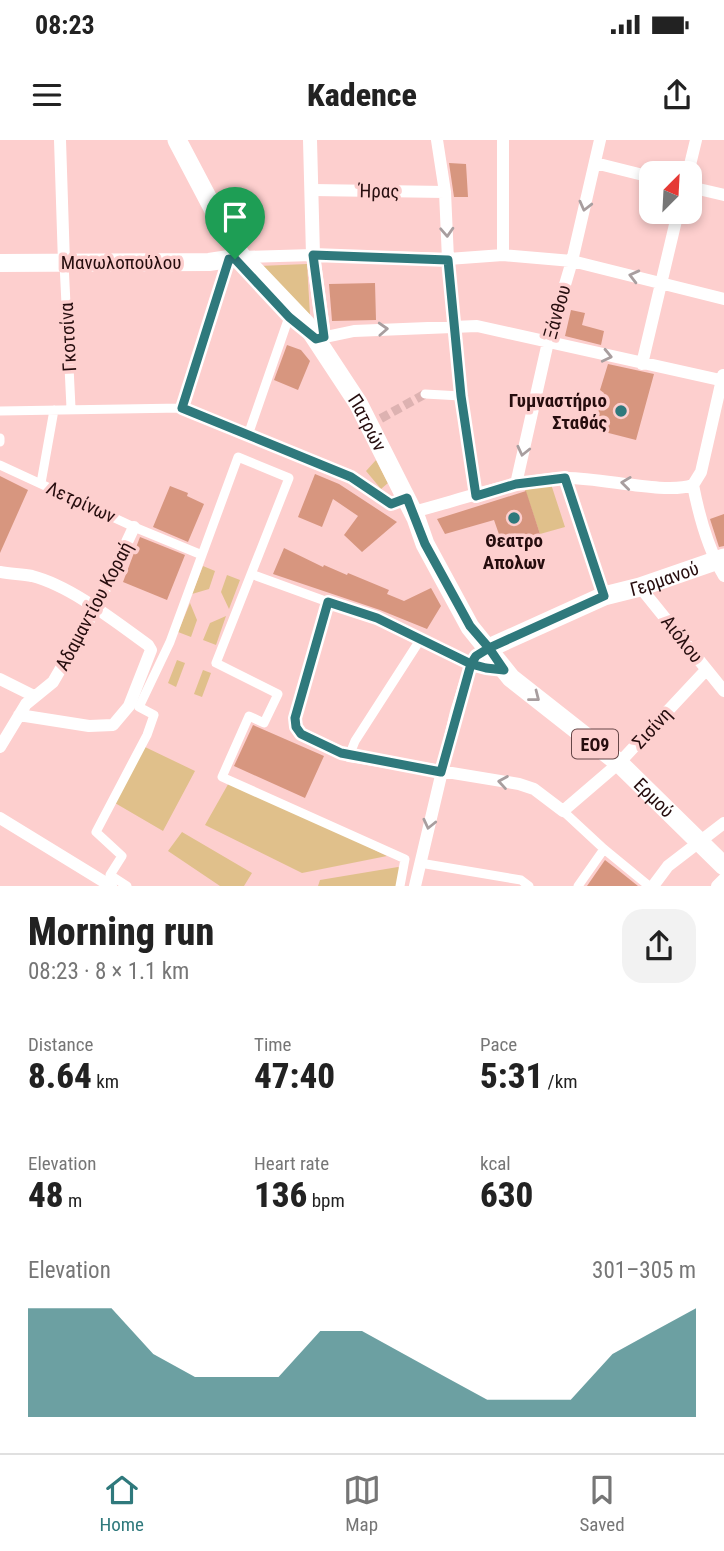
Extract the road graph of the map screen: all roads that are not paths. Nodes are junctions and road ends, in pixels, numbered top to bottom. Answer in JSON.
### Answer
{"nodes":[{"id":1,"x":60,"y":140,"type":"edge"},
{"id":2,"x":167,"y":140,"type":"edge"},
{"id":3,"x":177,"y":140,"type":"edge"},
{"id":4,"x":310,"y":140,"type":"edge"},
{"id":5,"x":437,"y":140,"type":"edge"},
{"id":6,"x":503,"y":140,"type":"edge"},
{"id":7,"x":600,"y":140,"type":"edge"},
{"id":8,"x":696,"y":140,"type":"edge"},
{"id":9,"x":691,"y":161,"type":"edge"},
{"id":10,"x":595,"y":163,"type":"junction"},
{"id":11,"x":639,"y":174,"type":"edge"},
{"id":12,"x":313,"y":190,"type":"junction"},
{"id":13,"x":702,"y":190,"type":"edge"},
{"id":14,"x":445,"y":192,"type":"junction"},
{"id":15,"x":724,"y":195,"type":"edge"},
{"id":16,"x":675,"y":224,"type":"edge"},
{"id":17,"x":313,"y":255,"type":"junction"},
{"id":18,"x":503,"y":255,"type":"junction"},
{"id":19,"x":235,"y":258,"type":"junction"},
{"id":20,"x":448,"y":260,"type":"junction"},
{"id":21,"x":572,"y":261,"type":"junction"},
{"id":22,"x":0,"y":263,"type":"edge"},
{"id":23,"x":64,"y":263,"type":"junction"},
{"id":24,"x":660,"y":283,"type":"junction"},
{"id":25,"x":724,"y":299,"type":"edge"},
{"id":26,"x":289,"y":317,"type":"junction"},
{"id":27,"x":455,"y":325,"type":"junction"},
{"id":28,"x":317,"y":337,"type":"junction"},
{"id":29,"x":548,"y":342,"type":"junction"},
{"id":30,"x":642,"y":363,"type":"junction"},
{"id":31,"x":723,"y":378,"type":"edge"},
{"id":32,"x":425,"y":394,"type":"tunnel mouth"},
{"id":33,"x":461,"y":396,"type":"junction"},
{"id":34,"x":71,"y":408,"type":"junction"},
{"id":35,"x":182,"y":408,"type":"junction"},
{"id":36,"x":54,"y":410,"type":"junction"},
{"id":37,"x":0,"y":411,"type":"edge"},
{"id":38,"x":248,"y":435,"type":"junction"},
{"id":39,"x":0,"y":465,"type":"edge"},
{"id":40,"x":565,"y":478,"type":"junction"},
{"id":41,"x":41,"y":483,"type":"junction"},
{"id":42,"x":516,"y":484,"type":"junction"},
{"id":43,"x":693,"y":485,"type":"junction"},
{"id":44,"x":476,"y":496,"type":"junction"},
{"id":45,"x":412,"y":509,"type":"junction"},
{"id":46,"x":134,"y":527,"type":"junction"},
{"id":47,"x":202,"y":555,"type":"junction"},
{"id":48,"x":721,"y":565,"type":"edge"},
{"id":49,"x":0,"y":572,"type":"edge"},
{"id":50,"x":251,"y":574,"type":"junction"},
{"id":51,"x":640,"y":587,"type":"junction"},
{"id":52,"x":604,"y":596,"type":"junction"},
{"id":53,"x":328,"y":602,"type":"junction"},
{"id":54,"x":96,"y":608,"type":"junction"},
{"id":55,"x":420,"y":640,"type":"junction"},
{"id":56,"x":489,"y":648,"type":"junction"},
{"id":57,"x":471,"y":664,"type":"junction"},
{"id":58,"x":504,"y":670,"type":"junction"},
{"id":59,"x":706,"y":670,"type":"junction"},
{"id":60,"x":0,"y":679,"type":"edge"},
{"id":61,"x":724,"y":691,"type":"edge"},
{"id":62,"x":34,"y":696,"type":"junction"},
{"id":63,"x":19,"y":715,"type":"junction"},
{"id":64,"x":0,"y":747,"type":"edge"},
{"id":65,"x":349,"y":756,"type":"junction"},
{"id":66,"x":620,"y":763,"type":"junction"},
{"id":67,"x":441,"y":772,"type":"junction"},
{"id":68,"x":563,"y":811,"type":"junction"},
{"id":69,"x":0,"y":818,"type":"edge"},
{"id":70,"x":724,"y":823,"type":"edge"},
{"id":71,"x":699,"y":842,"type":"junction"},
{"id":72,"x":604,"y":849,"type":"junction"},
{"id":73,"x":421,"y":863,"type":"junction"},
{"id":74,"x":724,"y":866,"type":"edge"},
{"id":75,"x":724,"y":879,"type":"edge"},
{"id":76,"x":111,"y":886,"type":"edge"},
{"id":77,"x":127,"y":886,"type":"edge"},
{"id":78,"x":400,"y":886,"type":"edge"},
{"id":79,"x":415,"y":886,"type":"edge"},
{"id":80,"x":529,"y":886,"type":"edge"},
{"id":81,"x":578,"y":886,"type":"edge"},
{"id":82,"x":651,"y":886,"type":"edge"},
{"id":83,"x":717,"y":886,"type":"edge"}],
"edges":[{"from":1,"to":23,"type":"street","name":"Γκοτσίνα"},
{"from":2,"to":19,"type":"main road","name":"Πατρών","number":"ΕΟ9"},
{"from":3,"to":19,"type":"main road","name":"Πατρών","number":"ΕΟ9"},
{"from":4,"to":12,"type":"street"},
{"from":5,"to":14,"type":"street"},
{"from":6,"to":18,"type":"street"},
{"from":7,"to":10,"type":"street","name":"Ξάνθου"},
{"from":8,"to":9,"type":"street"},
{"from":10,"to":11,"type":"street"},
{"from":10,"to":21,"type":"street","name":"Ξάνθου","one_way":true},
{"from":12,"to":14,"type":"street","name":"Ήρας"},
{"from":12,"to":17,"type":"street"},
{"from":13,"to":15,"type":"street"},
{"from":14,"to":20,"type":"street","one_way":true},
{"from":16,"to":24,"type":"street"},
{"from":17,"to":19,"type":"street"},
{"from":17,"to":20,"type":"street"},
{"from":17,"to":28,"type":"street"},
{"from":18,"to":20,"type":"street"},
{"from":18,"to":21,"type":"street"},
{"from":19,"to":23,"type":"main road","name":"Μανωλοπούλου"},
{"from":19,"to":26,"type":"main road","name":"Πατρών","number":"ΕΟ9"},
{"from":19,"to":28,"type":"main road","name":"Πατρών","number":"ΕΟ9"},
{"from":19,"to":35,"type":"street"},
{"from":20,"to":27,"type":"street"},
{"from":24,"to":21,"type":"street","one_way":true},
{"from":21,"to":29,"type":"street","name":"Ξάνθου"},
{"from":22,"to":23,"type":"main road","name":"Μανωλοπούλου"},
{"from":23,"to":34,"type":"street","name":"Γκοτσίνα"},
{"from":24,"to":25,"type":"street"},
{"from":24,"to":30,"type":"street"},
{"from":26,"to":28,"type":"main road","name":"Πατρών","number":"ΕΟ9"},
{"from":26,"to":38,"type":"street"},
{"from":28,"to":27,"type":"street","one_way":true},
{"from":27,"to":29,"type":"street"},
{"from":27,"to":33,"type":"street"},
{"from":28,"to":45,"type":"main road","name":"Πατρών","number":"ΕΟ9"},
{"from":29,"to":30,"type":"street","one_way":true},
{"from":29,"to":42,"type":"street","name":"Ξάνθου","one_way":true},
{"from":30,"to":31,"type":"street"},
{"from":31,"to":43,"type":"street"},
{"from":32,"to":33,"type":"street"},
{"from":33,"to":44,"type":"street"},
{"from":34,"to":35,"type":"street"},
{"from":34,"to":36,"type":"street"},
{"from":35,"to":38,"type":"street"},
{"from":36,"to":37,"type":"street"},
{"from":36,"to":41,"type":"street"},
{"from":38,"to":45,"type":"street"},
{"from":39,"to":41,"type":"street","name":"Λετρίνων"},
{"from":40,"to":42,"type":"street"},
{"from":43,"to":40,"type":"street","one_way":true},
{"from":40,"to":52,"type":"street"},
{"from":41,"to":46,"type":"street","name":"Λετρίνων"},
{"from":42,"to":44,"type":"street"},
{"from":43,"to":48,"type":"street"},
{"from":44,"to":45,"type":"street"},
{"from":45,"to":56,"type":"main road","name":"Ερμού","number":"ΕΟ9"},
{"from":46,"to":47,"type":"street","name":"Λετρίνων"},
{"from":46,"to":54,"type":"street","name":"Αδαμαντίου Κοραή"},
{"from":47,"to":50,"type":"street"},
{"from":47,"to":77,"type":"street"},
{"from":48,"to":51,"type":"main road","name":"Γερμανού"},
{"from":49,"to":54,"type":"street"},
{"from":50,"to":53,"type":"street"},
{"from":50,"to":78,"type":"street"},
{"from":51,"to":52,"type":"main road","name":"Γερμανού"},
{"from":51,"to":59,"type":"street","name":"Αιόλου"},
{"from":52,"to":56,"type":"main road","name":"Γερμανού"},
{"from":53,"to":55,"type":"street"},
{"from":53,"to":65,"type":"street"},
{"from":54,"to":62,"type":"street","name":"Αδαμαντίου Κοραή"},
{"from":54,"to":63,"type":"street"},
{"from":55,"to":57,"type":"street"},
{"from":55,"to":65,"type":"street"},
{"from":56,"to":57,"type":"street"},
{"from":56,"to":58,"type":"main road","name":"Ερμού","number":"ΕΟ9"},
{"from":57,"to":58,"type":"street"},
{"from":57,"to":67,"type":"street"},
{"from":58,"to":66,"type":"main road","name":"Ερμού","number":"ΕΟ9","one_way":true},
{"from":59,"to":61,"type":"street","name":"Αιόλου"},
{"from":59,"to":66,"type":"street","name":"Σισίνη"},
{"from":60,"to":62,"type":"street"},
{"from":62,"to":63,"type":"street","name":"Αδαμαντίου Κοραή"},
{"from":63,"to":64,"type":"street","name":"Αδαμαντίου Κοραή"},
{"from":65,"to":67,"type":"street"},
{"from":66,"to":68,"type":"street","name":"Σισίνη"},
{"from":66,"to":71,"type":"main road","name":"Ερμού","number":"ΕΟ9"},
{"from":68,"to":67,"type":"street","one_way":true},
{"from":67,"to":73,"type":"street","one_way":true},
{"from":68,"to":72,"type":"street"},
{"from":69,"to":76,"type":"street"},
{"from":70,"to":71,"type":"street"},
{"from":71,"to":74,"type":"main road","name":"Ερμού","number":"ΕΟ9"},
{"from":71,"to":82,"type":"street"},
{"from":72,"to":81,"type":"street"},
{"from":72,"to":82,"type":"street"},
{"from":73,"to":79,"type":"street"},
{"from":73,"to":80,"type":"street"},
{"from":75,"to":83,"type":"street"}]}
